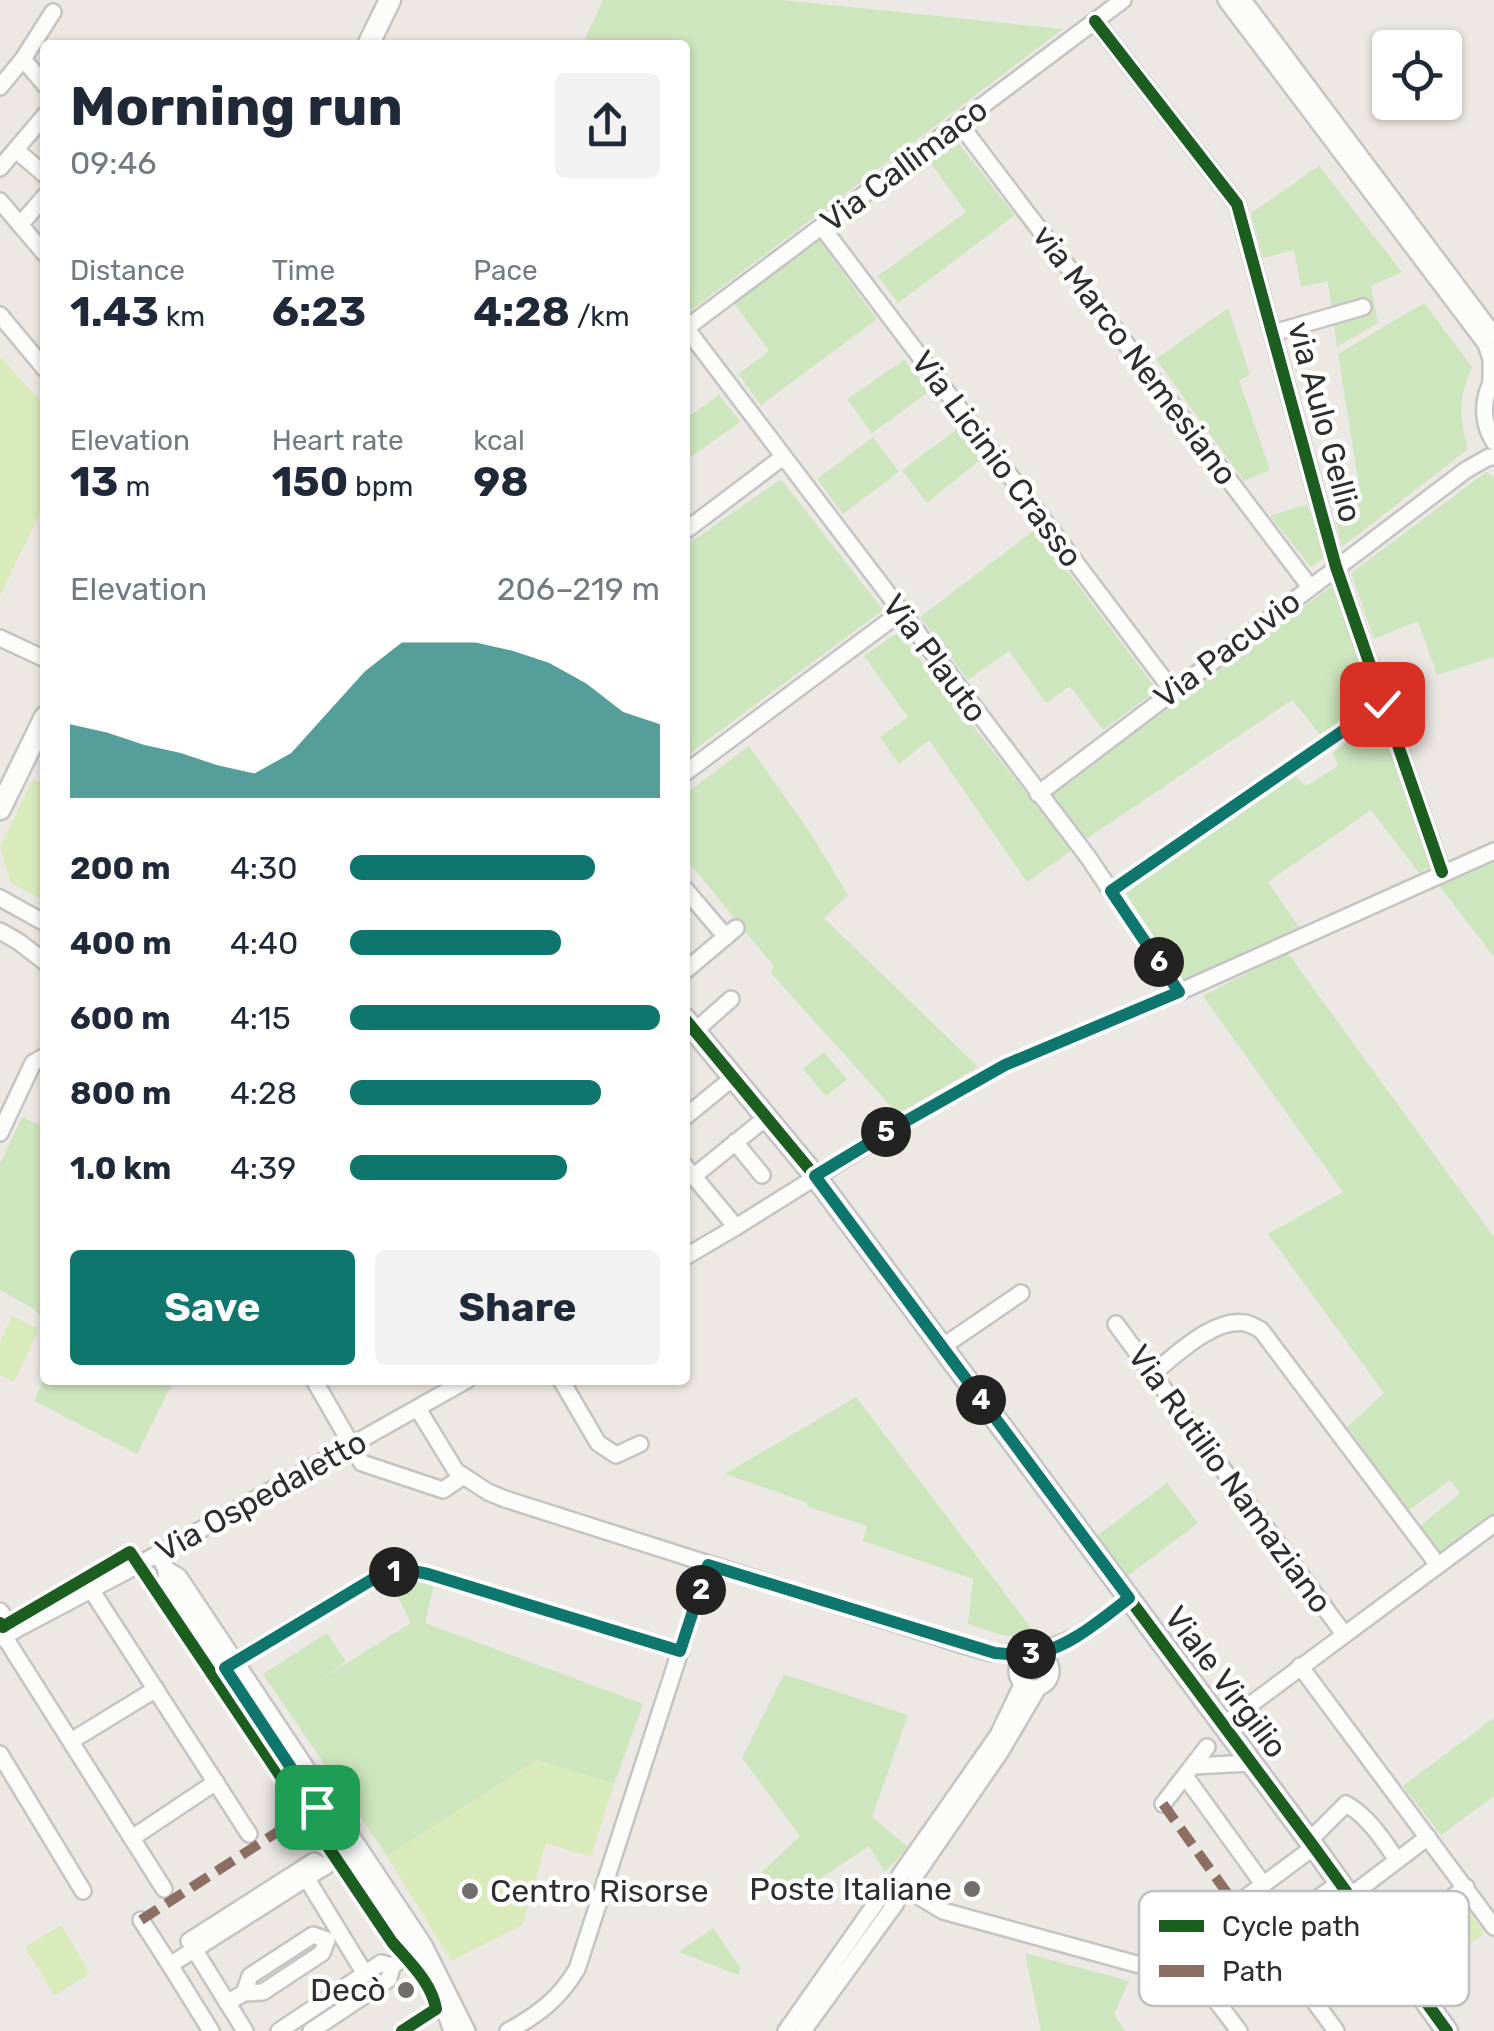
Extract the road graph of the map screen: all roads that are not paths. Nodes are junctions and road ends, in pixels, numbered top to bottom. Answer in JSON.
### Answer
{"nodes":[{"id":1,"x":390,"y":0,"type":"edge"},
{"id":2,"x":1123,"y":0,"type":"edge"},
{"id":3,"x":1226,"y":0,"type":"edge"},
{"id":4,"x":1244,"y":0,"type":"edge"},
{"id":5,"x":53,"y":12,"type":"dead end"},
{"id":6,"x":1096,"y":20,"type":"junction"},
{"id":7,"x":370,"y":40,"type":"edge"},
{"id":8,"x":23,"y":59,"type":"junction"},
{"id":9,"x":40,"y":79,"type":"edge"},
{"id":10,"x":0,"y":86,"type":"edge"},
{"id":11,"x":40,"y":122,"type":"edge"},
{"id":12,"x":960,"y":122,"type":"junction"},
{"id":13,"x":16,"y":150,"type":"junction"},
{"id":14,"x":0,"y":168,"type":"edge"},
{"id":15,"x":40,"y":171,"type":"edge"},
{"id":16,"x":0,"y":201,"type":"edge"},
{"id":17,"x":40,"y":202,"type":"edge"},
{"id":18,"x":20,"y":225,"type":"junction"},
{"id":19,"x":822,"y":227,"type":"junction"},
{"id":20,"x":40,"y":248,"type":"edge"},
{"id":21,"x":1363,"y":307,"type":"dead end"},
{"id":22,"x":0,"y":316,"type":"edge"},
{"id":23,"x":690,"y":326,"type":"edge"},
{"id":24,"x":1273,"y":333,"type":"junction"},
{"id":25,"x":690,"y":334,"type":"edge"},
{"id":26,"x":1494,"y":334,"type":"edge"},
{"id":27,"x":40,"y":363,"type":"edge"},
{"id":28,"x":1492,"y":379,"type":"edge"},
{"id":29,"x":1484,"y":415,"type":"junction"},
{"id":30,"x":1494,"y":442,"type":"edge"},
{"id":31,"x":783,"y":457,"type":"junction"},
{"id":32,"x":1494,"y":457,"type":"edge"},
{"id":33,"x":1466,"y":470,"type":"junction"},
{"id":34,"x":690,"y":527,"type":"edge"},
{"id":35,"x":1336,"y":567,"type":"junction"},
{"id":36,"x":1310,"y":587,"type":"junction"},
{"id":37,"x":900,"y":612,"type":"junction"},
{"id":38,"x":0,"y":638,"type":"edge"},
{"id":39,"x":40,"y":657,"type":"edge"},
{"id":40,"x":1172,"y":690,"type":"junction"},
{"id":41,"x":1382,"y":704,"type":"junction"},
{"id":42,"x":40,"y":727,"type":"edge"},
{"id":43,"x":690,"y":768,"type":"edge"},
{"id":44,"x":1038,"y":794,"type":"junction"},
{"id":45,"x":0,"y":809,"type":"edge"},
{"id":46,"x":1494,"y":851,"type":"edge"},
{"id":47,"x":1442,"y":872,"type":"junction"},
{"id":48,"x":1111,"y":891,"type":"junction"},
{"id":49,"x":690,"y":894,"type":"edge"},
{"id":50,"x":0,"y":898,"type":"edge"},
{"id":51,"x":40,"y":920,"type":"edge"},
{"id":52,"x":0,"y":931,"type":"edge"},
{"id":53,"x":40,"y":958,"type":"edge"},
{"id":54,"x":691,"y":965,"type":"edge"},
{"id":55,"x":1179,"y":992,"type":"junction"},
{"id":56,"x":731,"y":999,"type":"dead end"},
{"id":57,"x":690,"y":1028,"type":"edge"},
{"id":58,"x":40,"y":1059,"type":"edge"},
{"id":59,"x":734,"y":1077,"type":"junction"},
{"id":60,"x":691,"y":1112,"type":"edge"},
{"id":61,"x":767,"y":1117,"type":"junction"},
{"id":62,"x":0,"y":1133,"type":"edge"},
{"id":63,"x":735,"y":1142,"type":"junction"},
{"id":64,"x":690,"y":1170,"type":"edge"},
{"id":65,"x":690,"y":1172,"type":"edge"},
{"id":66,"x":762,"y":1174,"type":"dead end"},
{"id":67,"x":815,"y":1176,"type":"junction"},
{"id":68,"x":736,"y":1227,"type":"junction"},
{"id":69,"x":690,"y":1253,"type":"edge"},
{"id":70,"x":1022,"y":1293,"type":"dead end"},
{"id":71,"x":1116,"y":1324,"type":"dead end"},
{"id":72,"x":942,"y":1347,"type":"junction"},
{"id":73,"x":1152,"y":1374,"type":"junction"},
{"id":74,"x":317,"y":1385,"type":"edge"},
{"id":75,"x":459,"y":1385,"type":"edge"},
{"id":76,"x":564,"y":1385,"type":"edge"},
{"id":77,"x":418,"y":1409,"type":"junction"},
{"id":78,"x":350,"y":1444,"type":"junction"},
{"id":79,"x":640,"y":1444,"type":"dead end"},
{"id":80,"x":462,"y":1477,"type":"junction"},
{"id":81,"x":1494,"y":1524,"type":"edge"},
{"id":82,"x":162,"y":1562,"type":"junction"},
{"id":83,"x":708,"y":1565,"type":"junction"},
{"id":84,"x":1438,"y":1565,"type":"junction"},
{"id":85,"x":92,"y":1591,"type":"junction"},
{"id":86,"x":1129,"y":1598,"type":"junction"},
{"id":87,"x":0,"y":1611,"type":"edge"},
{"id":88,"x":1344,"y":1634,"type":"junction"},
{"id":89,"x":6,"y":1635,"type":"edge"},
{"id":90,"x":1078,"y":1636,"type":"junction"},
{"id":91,"x":680,"y":1651,"type":"junction"},
{"id":92,"x":992,"y":1653,"type":"junction"},
{"id":93,"x":1032,"y":1654,"type":"junction"},
{"id":94,"x":230,"y":1664,"type":"junction"},
{"id":95,"x":1300,"y":1666,"type":"junction"},
{"id":96,"x":1052,"y":1673,"type":"junction"},
{"id":97,"x":1026,"y":1681,"type":"junction"},
{"id":98,"x":156,"y":1689,"type":"junction"},
{"id":99,"x":1224,"y":1725,"type":"junction"},
{"id":100,"x":71,"y":1742,"type":"junction"},
{"id":101,"x":1207,"y":1748,"type":"dead end"},
{"id":102,"x":0,"y":1754,"type":"edge"},
{"id":103,"x":1251,"y":1763,"type":"junction"},
{"id":104,"x":1189,"y":1771,"type":"junction"},
{"id":105,"x":216,"y":1782,"type":"junction"},
{"id":106,"x":1164,"y":1804,"type":"dead end"},
{"id":107,"x":250,"y":1834,"type":"dead end"},
{"id":108,"x":1428,"y":1837,"type":"junction"},
{"id":109,"x":132,"y":1838,"type":"junction"},
{"id":110,"x":1312,"y":1844,"type":"junction"},
{"id":111,"x":352,"y":1849,"type":"junction"},
{"id":112,"x":1397,"y":1860,"type":"junction"},
{"id":113,"x":325,"y":1867,"type":"junction"},
{"id":114,"x":907,"y":1875,"type":"junction"},
{"id":115,"x":307,"y":1879,"type":"junction"},
{"id":116,"x":1264,"y":1884,"type":"junction"},
{"id":117,"x":1466,"y":1887,"type":"junction"},
{"id":118,"x":164,"y":1889,"type":"dead end"},
{"id":119,"x":83,"y":1890,"type":"dead end"},
{"id":120,"x":1344,"y":1890,"type":"joint"},
{"id":121,"x":1255,"y":1891,"type":"edge"},
{"id":122,"x":1461,"y":1891,"type":"edge"},
{"id":123,"x":1469,"y":1891,"type":"edge"},
{"id":124,"x":1469,"y":1891,"type":"edge"},
{"id":125,"x":893,"y":1896,"type":"junction"},
{"id":126,"x":920,"y":1896,"type":"junction"},
{"id":127,"x":141,"y":1920,"type":"dead end"},
{"id":128,"x":1494,"y":1926,"type":"edge"},
{"id":129,"x":334,"y":1936,"type":"junction"},
{"id":130,"x":418,"y":1949,"type":"junction"},
{"id":131,"x":194,"y":1950,"type":"junction"},
{"id":132,"x":170,"y":1965,"type":"junction"},
{"id":133,"x":1139,"y":1965,"type":"edge"},
{"id":134,"x":392,"y":1966,"type":"junction"},
{"id":135,"x":366,"y":1974,"type":"junction"},
{"id":136,"x":227,"y":2003,"type":"junction"},
{"id":137,"x":1220,"y":2006,"type":"edge"},
{"id":138,"x":1318,"y":2006,"type":"edge"},
{"id":139,"x":1429,"y":2006,"type":"edge"},
{"id":140,"x":211,"y":2031,"type":"edge"},
{"id":141,"x":244,"y":2031,"type":"edge"},
{"id":142,"x":278,"y":2031,"type":"edge"},
{"id":143,"x":311,"y":2031,"type":"edge"},
{"id":144,"x":452,"y":2031,"type":"edge"},
{"id":145,"x":468,"y":2031,"type":"edge"},
{"id":146,"x":508,"y":2031,"type":"edge"},
{"id":147,"x":786,"y":2031,"type":"edge"},
{"id":148,"x":803,"y":2031,"type":"edge"},
{"id":149,"x":1238,"y":2031,"type":"edge"},
{"id":150,"x":1336,"y":2031,"type":"edge"},
{"id":151,"x":1447,"y":2031,"type":"edge"}],
"edges":[{"from":1,"to":7,"type":"street"},
{"from":2,"to":6,"type":"street","name":"Via Callimaco"},
{"from":3,"to":28,"type":"street"},
{"from":4,"to":26,"type":"street"},
{"from":5,"to":8,"type":"street"},
{"from":6,"to":12,"type":"street","name":"Via Callimaco"},
{"from":6,"to":24,"type":"street","name":"via Aulo Gellio"},
{"from":8,"to":9,"type":"street"},
{"from":8,"to":10,"type":"street"},
{"from":11,"to":13,"type":"street"},
{"from":12,"to":19,"type":"street","name":"Via Callimaco"},
{"from":12,"to":36,"type":"street","name":"via Marco Nemesiano"},
{"from":13,"to":14,"type":"street"},
{"from":13,"to":15,"type":"street"},
{"from":16,"to":18,"type":"street"},
{"from":17,"to":18,"type":"street"},
{"from":18,"to":20,"type":"street"},
{"from":19,"to":23,"type":"street","name":"Via Callimaco"},
{"from":19,"to":40,"type":"street","name":"Via Licinio Crasso"},
{"from":21,"to":24,"type":"street"},
{"from":22,"to":27,"type":"street"},
{"from":24,"to":35,"type":"street","name":"via Aulo Gellio"},
{"from":25,"to":31,"type":"street","name":"Via Plauto"},
{"from":28,"to":29,"type":"street","name":"Via Pacuvio"},
{"from":29,"to":30,"type":"street"},
{"from":29,"to":33,"type":"street","name":"Via Pacuvio"},
{"from":31,"to":34,"type":"street"},
{"from":31,"to":37,"type":"street","name":"Via Plauto"},
{"from":32,"to":33,"type":"street","name":"Via Pacuvio"},
{"from":33,"to":35,"type":"street","name":"Via Pacuvio"},
{"from":35,"to":36,"type":"street","name":"Via Pacuvio"},
{"from":35,"to":41,"type":"street","name":"via Aulo Gellio"},
{"from":36,"to":40,"type":"street","name":"Via Pacuvio"},
{"from":37,"to":43,"type":"street"},
{"from":37,"to":44,"type":"street","name":"Via Plauto"},
{"from":38,"to":39,"type":"street"},
{"from":40,"to":44,"type":"street","name":"Via Pacuvio"},
{"from":41,"to":47,"type":"street","name":"via Aulo Gellio"},
{"from":41,"to":48,"type":"street"},
{"from":42,"to":45,"type":"street"},
{"from":44,"to":48,"type":"street","name":"Via Plauto"},
{"from":46,"to":47,"type":"street"},
{"from":47,"to":55,"type":"street"},
{"from":48,"to":55,"type":"street","name":"Via Plauto"},
{"from":49,"to":54,"type":"street"},
{"from":50,"to":51,"type":"street"},
{"from":52,"to":53,"type":"street"},
{"from":55,"to":67,"type":"street"},
{"from":56,"to":57,"type":"street"},
{"from":57,"to":59,"type":"street","name":"Viale Virgilio"},
{"from":58,"to":62,"type":"street"},
{"from":59,"to":60,"type":"street"},
{"from":59,"to":61,"type":"street","name":"Viale Virgilio"},
{"from":61,"to":63,"type":"street"},
{"from":61,"to":67,"type":"street","name":"Viale Virgilio"},
{"from":63,"to":64,"type":"street"},
{"from":63,"to":66,"type":"street"},
{"from":65,"to":68,"type":"street"},
{"from":67,"to":68,"type":"street"},
{"from":67,"to":72,"type":"street","name":"Viale Virgilio"},
{"from":68,"to":69,"type":"street"},
{"from":70,"to":72,"type":"street"},
{"from":71,"to":73,"type":"street","name":"Via Rutilio Namaziano"},
{"from":72,"to":86,"type":"street","name":"Viale Virgilio"},
{"from":73,"to":84,"type":"street"},
{"from":73,"to":88,"type":"street","name":"Via Rutilio Namaziano"},
{"from":74,"to":78,"type":"street"},
{"from":75,"to":77,"type":"street","name":"Via Ospedaletto"},
{"from":76,"to":79,"type":"street"},
{"from":77,"to":78,"type":"street","name":"Via Ospedaletto"},
{"from":77,"to":80,"type":"street"},
{"from":78,"to":80,"type":"street"},
{"from":78,"to":82,"type":"street","name":"Via Ospedaletto"},
{"from":80,"to":83,"type":"street"},
{"from":81,"to":84,"type":"street"},
{"from":82,"to":85,"type":"street","name":"Via Ospedaletto"},
{"from":82,"to":94,"type":"street"},
{"from":83,"to":91,"type":"street"},
{"from":83,"to":92,"type":"street"},
{"from":84,"to":88,"type":"street"},
{"from":85,"to":89,"type":"street","name":"Via Ospedaletto"},
{"from":85,"to":98,"type":"street"},
{"from":86,"to":90,"type":"street"},
{"from":86,"to":99,"type":"street","name":"Viale Virgilio"},
{"from":87,"to":89,"type":"street"},
{"from":88,"to":95,"type":"street"},
{"from":89,"to":100,"type":"street"},
{"from":90,"to":93,"type":"street"},
{"from":90,"to":96,"type":"street"},
{"from":91,"to":94,"type":"street"},
{"from":91,"to":146,"type":"street"},
{"from":92,"to":93,"type":"street"},
{"from":92,"to":97,"type":"street"},
{"from":93,"to":96,"type":"street"},
{"from":93,"to":97,"type":"street"},
{"from":94,"to":111,"type":"street"},
{"from":95,"to":99,"type":"street"},
{"from":95,"to":108,"type":"street"},
{"from":96,"to":97,"type":"street"},
{"from":97,"to":114,"type":"street"},
{"from":98,"to":100,"type":"street"},
{"from":98,"to":105,"type":"street"},
{"from":99,"to":103,"type":"street","name":"Viale Virgilio"},
{"from":100,"to":109,"type":"street"},
{"from":101,"to":104,"type":"street"},
{"from":102,"to":119,"type":"street"},
{"from":103,"to":104,"type":"street"},
{"from":103,"to":110,"type":"street","name":"Viale Virgilio"},
{"from":104,"to":106,"type":"street"},
{"from":104,"to":116,"type":"street"},
{"from":105,"to":107,"type":"street"},
{"from":105,"to":109,"type":"street"},
{"from":108,"to":112,"type":"street"},
{"from":108,"to":117,"type":"street"},
{"from":109,"to":118,"type":"street"},
{"from":110,"to":112,"type":"street"},
{"from":110,"to":116,"type":"street"},
{"from":110,"to":120,"type":"street","name":"Viale Virgilio"},
{"from":111,"to":113,"type":"street"},
{"from":111,"to":130,"type":"street"},
{"from":112,"to":120,"type":"street"},
{"from":113,"to":115,"type":"street"},
{"from":113,"to":131,"type":"street"},
{"from":114,"to":125,"type":"street"},
{"from":114,"to":126,"type":"street"},
{"from":115,"to":129,"type":"street"},
{"from":115,"to":131,"type":"street"},
{"from":116,"to":121,"type":"street"},
{"from":117,"to":122,"type":"street"},
{"from":117,"to":123,"type":"street"},
{"from":124,"to":128,"type":"street"},
{"from":125,"to":126,"type":"street"},
{"from":125,"to":147,"type":"street"},
{"from":125,"to":148,"type":"street"},
{"from":126,"to":133,"type":"street"},
{"from":127,"to":132,"type":"street"},
{"from":129,"to":135,"type":"street"},
{"from":129,"to":136,"type":"street"},
{"from":130,"to":134,"type":"street"},
{"from":130,"to":144,"type":"street"},
{"from":130,"to":145,"type":"street"},
{"from":131,"to":132,"type":"street"},
{"from":131,"to":136,"type":"street"},
{"from":132,"to":140,"type":"street"},
{"from":134,"to":135,"type":"street"},
{"from":134,"to":143,"type":"street"},
{"from":135,"to":142,"type":"street"},
{"from":136,"to":141,"type":"street"},
{"from":137,"to":149,"type":"street"},
{"from":138,"to":150,"type":"street"},
{"from":139,"to":151,"type":"street","name":"Viale Virgilio"}]}
